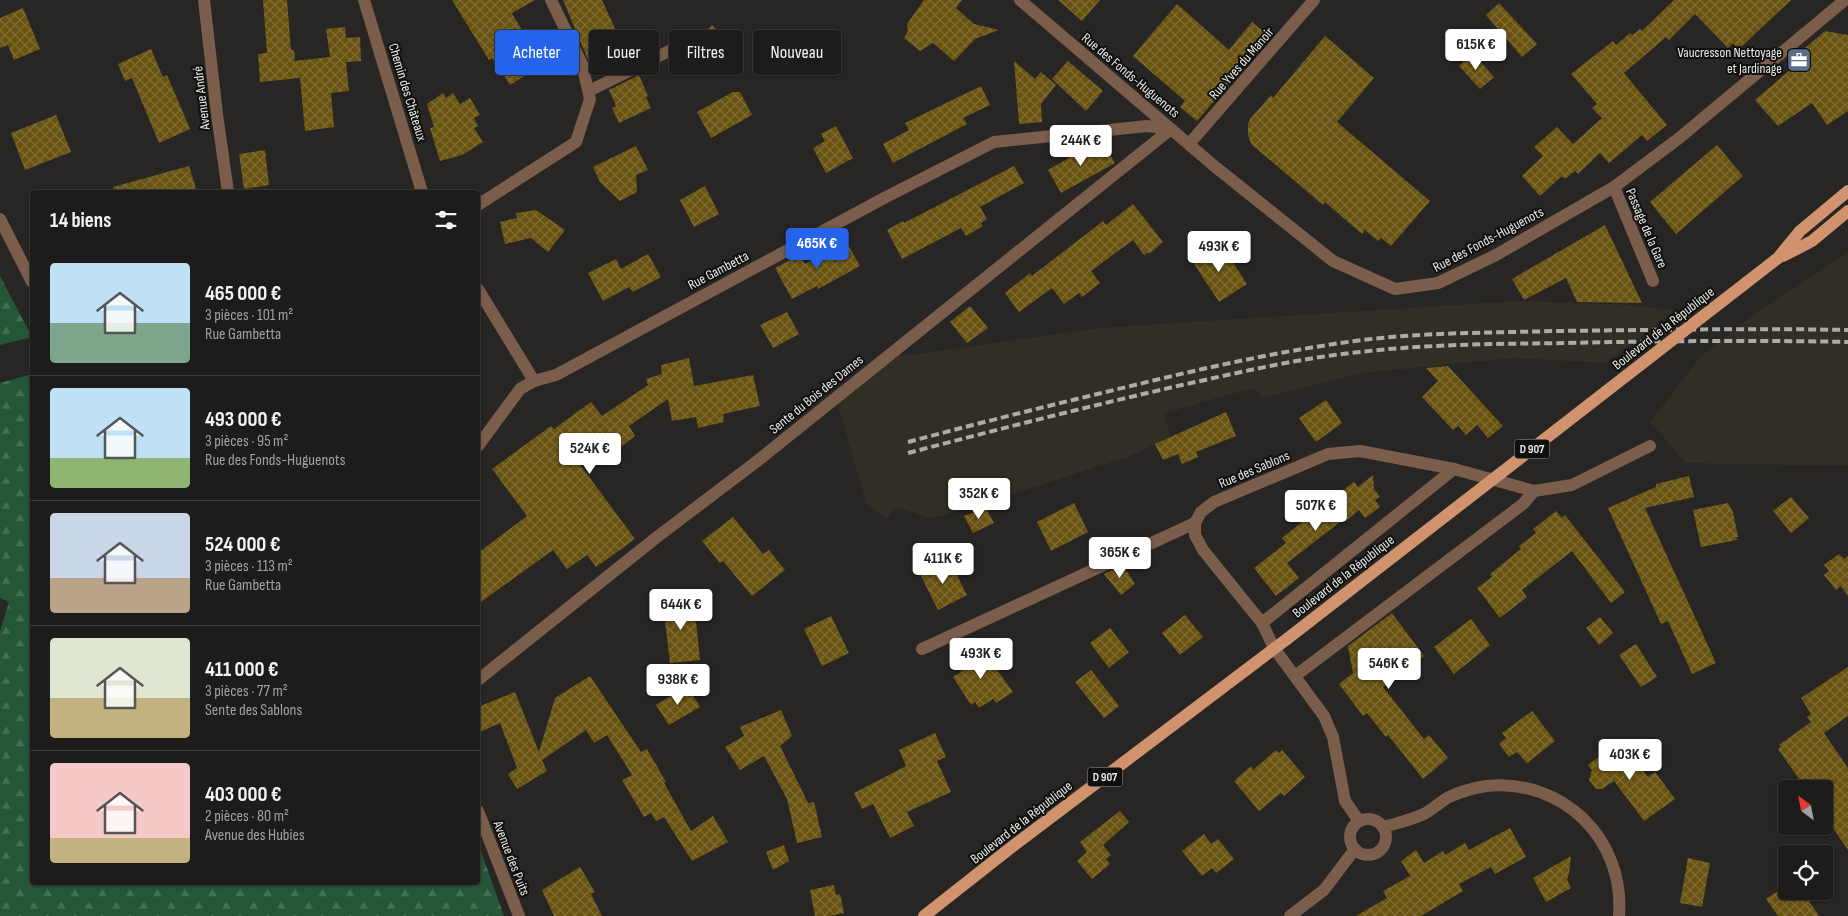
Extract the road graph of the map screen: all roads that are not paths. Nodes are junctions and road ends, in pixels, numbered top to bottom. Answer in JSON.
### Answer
{"nodes":[{"id":1,"x":204,"y":0,"type":"edge"},
{"id":2,"x":364,"y":0,"type":"edge"},
{"id":3,"x":551,"y":0,"type":"edge"},
{"id":4,"x":1020,"y":0,"type":"edge"},
{"id":5,"x":1314,"y":0,"type":"edge"},
{"id":6,"x":1845,"y":0,"type":"edge"},
{"id":7,"x":669,"y":52,"type":"edge"},
{"id":8,"x":588,"y":91,"type":"junction"},
{"id":9,"x":1171,"y":129,"type":"junction"},
{"id":10,"x":1190,"y":144,"type":"junction"},
{"id":11,"x":1614,"y":187,"type":"junction"},
{"id":12,"x":228,"y":190,"type":"edge"},
{"id":13,"x":421,"y":190,"type":"edge"},
{"id":14,"x":1848,"y":191,"type":"edge"},
{"id":15,"x":480,"y":204,"type":"edge"},
{"id":16,"x":1848,"y":211,"type":"edge"},
{"id":17,"x":0,"y":219,"type":"edge"},
{"id":18,"x":1778,"y":258,"type":"junction"},
{"id":19,"x":30,"y":278,"type":"edge"},
{"id":20,"x":1653,"y":281,"type":"dead end"},
{"id":21,"x":480,"y":292,"type":"edge"},
{"id":22,"x":534,"y":381,"type":"junction"},
{"id":23,"x":480,"y":443,"type":"edge"},
{"id":24,"x":1650,"y":446,"type":"dead end"},
{"id":25,"x":1454,"y":469,"type":"junction"},
{"id":26,"x":1534,"y":491,"type":"junction"},
{"id":27,"x":1195,"y":523,"type":"junction"},
{"id":28,"x":1262,"y":623,"type":"junction"},
{"id":29,"x":1274,"y":648,"type":"junction"},
{"id":30,"x":922,"y":649,"type":"dead end"},
{"id":31,"x":1295,"y":676,"type":"junction"},
{"id":32,"x":480,"y":678,"type":"edge"},
{"id":33,"x":480,"y":816,"type":"edge"},
{"id":34,"x":1359,"y":821,"type":"junction"},
{"id":35,"x":1384,"y":827,"type":"junction"},
{"id":36,"x":1355,"y":849,"type":"junction"},
{"id":37,"x":519,"y":916,"type":"edge"},
{"id":38,"x":924,"y":916,"type":"edge"},
{"id":39,"x":1290,"y":916,"type":"edge"},
{"id":40,"x":1619,"y":916,"type":"edge"}],
"edges":[{"from":1,"to":12,"type":"street","name":"Avenue André"},
{"from":2,"to":13,"type":"street","name":"Chemin des Châteaux"},
{"from":3,"to":8,"type":"street"},
{"from":4,"to":9,"type":"street","name":"Rue des Fonds-Huguenots"},
{"from":5,"to":10,"type":"street","name":"Rue Yves du Manoir"},
{"from":6,"to":11,"type":"street","name":"Rue des Fonds-Huguenots"},
{"from":7,"to":8,"type":"street"},
{"from":8,"to":15,"type":"street"},
{"from":9,"to":10,"type":"street","name":"Rue des Fonds-Huguenots"},
{"from":9,"to":22,"type":"street","name":"Rue Gambetta"},
{"from":9,"to":32,"type":"street","name":"Sente du Bois des Dames"},
{"from":10,"to":11,"type":"street","name":"Rue des Fonds-Huguenots"},
{"from":11,"to":20,"type":"street","name":"Passage de la Gare"},
{"from":14,"to":18,"type":"main road","name":"Boulevard de la République","number":"D 907"},
{"from":16,"to":18,"type":"main road","name":"Boulevard de la République","number":"D 907"},
{"from":17,"to":19,"type":"street"},
{"from":18,"to":29,"type":"main road","name":"Boulevard de la République","number":"D 907","bridge":true},
{"from":21,"to":22,"type":"street"},
{"from":22,"to":23,"type":"street","name":"Rue Gambetta"},
{"from":24,"to":26,"type":"street"},
{"from":25,"to":26,"type":"street","name":"Rue des Sablons"},
{"from":25,"to":27,"type":"street","name":"Rue des Sablons"},
{"from":25,"to":28,"type":"street"},
{"from":26,"to":31,"type":"street"},
{"from":27,"to":28,"type":"street"},
{"from":27,"to":30,"type":"street"},
{"from":28,"to":29,"type":"street"},
{"from":29,"to":31,"type":"street"},
{"from":29,"to":38,"type":"main road","name":"Boulevard de la République","number":"D 907"},
{"from":31,"to":34,"type":"street"},
{"from":33,"to":37,"type":"street","name":"Avenue des Puits"},
{"from":34,"to":35,"type":"street"},
{"from":34,"to":36,"type":"street"},
{"from":35,"to":36,"type":"street"},
{"from":35,"to":40,"type":"street"},
{"from":36,"to":39,"type":"street"}]}
